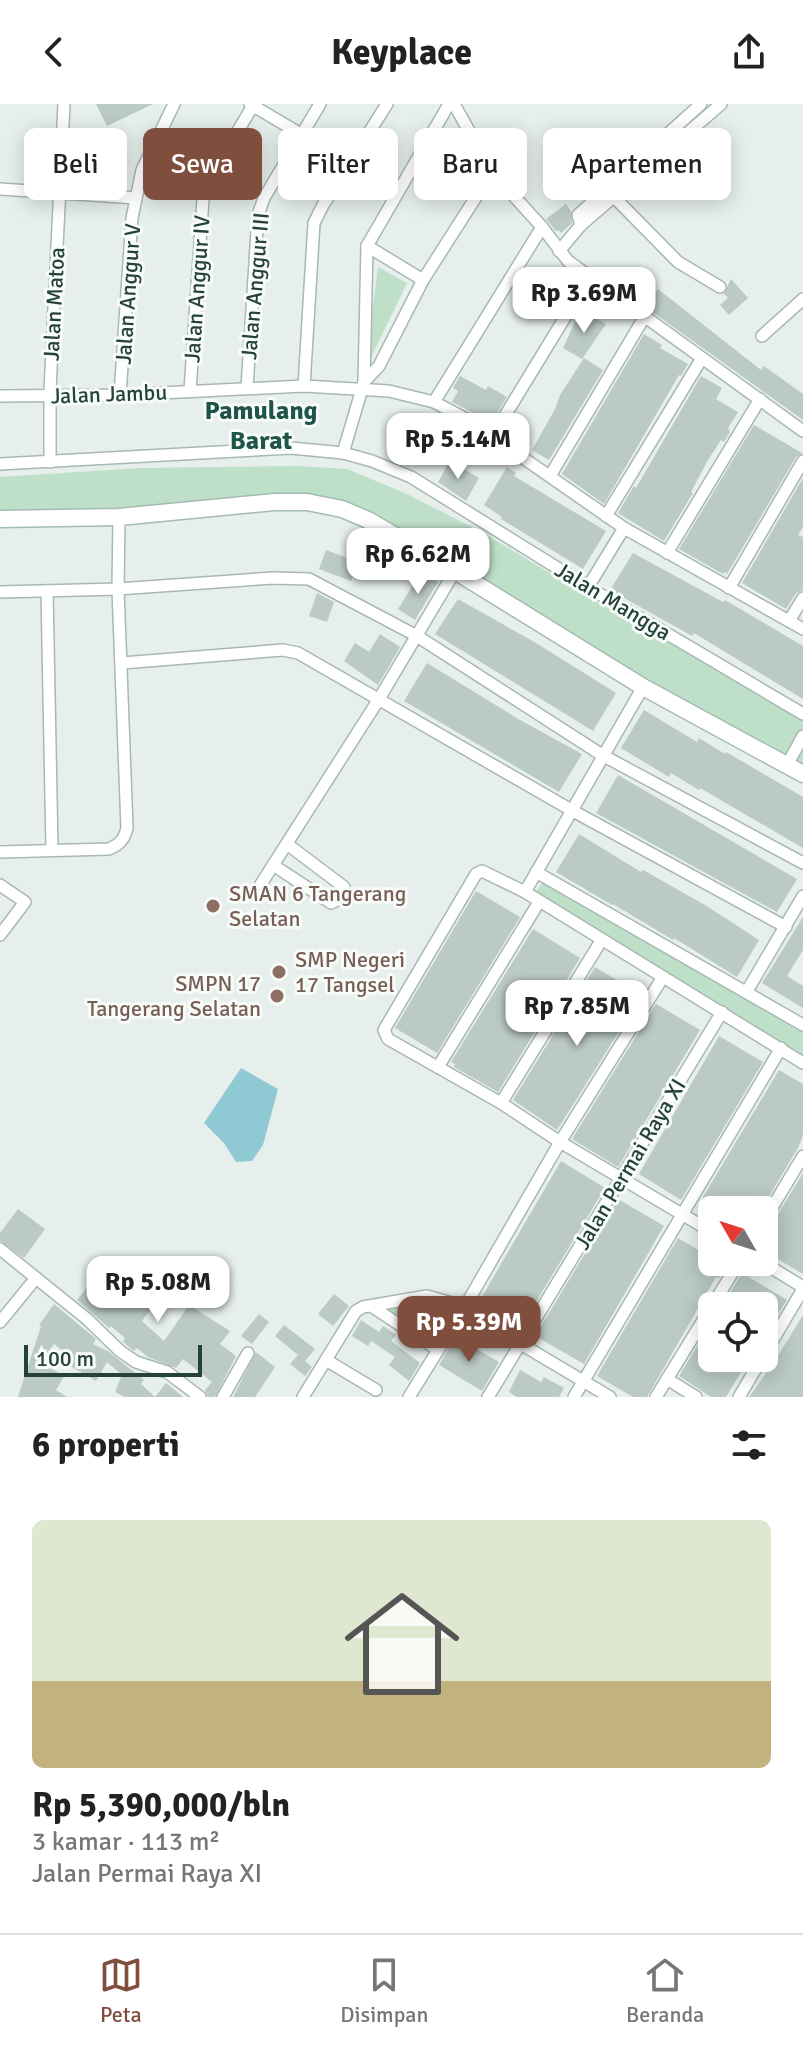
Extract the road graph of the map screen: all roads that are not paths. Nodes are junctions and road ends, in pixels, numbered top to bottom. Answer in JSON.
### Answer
{"nodes":[{"id":1,"x":64,"y":104,"type":"edge"},
{"id":2,"x":174,"y":104,"type":"edge"},
{"id":3,"x":320,"y":104,"type":"edge"},
{"id":4,"x":387,"y":104,"type":"edge"},
{"id":5,"x":452,"y":104,"type":"edge"},
{"id":6,"x":701,"y":104,"type":"edge"},
{"id":7,"x":721,"y":104,"type":"edge"},
{"id":8,"x":252,"y":105,"type":"edge"},
{"id":9,"x":683,"y":120,"type":"junction"},
{"id":10,"x":62,"y":128,"type":"edge"},
{"id":11,"x":290,"y":128,"type":"edge"},
{"id":12,"x":306,"y":128,"type":"edge"},
{"id":13,"x":372,"y":128,"type":"edge"},
{"id":14,"x":466,"y":128,"type":"edge"},
{"id":15,"x":692,"y":128,"type":"edge"},
{"id":16,"x":694,"y":128,"type":"edge"},
{"id":17,"x":278,"y":175,"type":"edge"},
{"id":18,"x":0,"y":189,"type":"edge"},
{"id":19,"x":398,"y":189,"type":"edge"},
{"id":20,"x":24,"y":191,"type":"edge"},
{"id":21,"x":127,"y":198,"type":"edge"},
{"id":22,"x":136,"y":198,"type":"junction"},
{"id":23,"x":58,"y":200,"type":"edge"},
{"id":24,"x":328,"y":200,"type":"edge"},
{"id":25,"x":392,"y":200,"type":"edge"},
{"id":26,"x":474,"y":200,"type":"edge"},
{"id":27,"x":517,"y":200,"type":"edge"},
{"id":28,"x":610,"y":200,"type":"edge"},
{"id":29,"x":617,"y":200,"type":"edge"},
{"id":30,"x":581,"y":225,"type":"junction"},
{"id":31,"x":542,"y":227,"type":"junction"},
{"id":32,"x":367,"y":246,"type":"junction"},
{"id":33,"x":559,"y":251,"type":"junction"},
{"id":34,"x":589,"y":278,"type":"junction"},
{"id":35,"x":423,"y":280,"type":"junction"},
{"id":36,"x":720,"y":287,"type":"dead end"},
{"id":37,"x":803,"y":299,"type":"edge"},
{"id":38,"x":645,"y":316,"type":"junction"},
{"id":39,"x":762,"y":336,"type":"dead end"},
{"id":40,"x":702,"y":358,"type":"junction"},
{"id":41,"x":304,"y":386,"type":"junction"},
{"id":42,"x":363,"y":386,"type":"junction"},
{"id":43,"x":247,"y":388,"type":"junction"},
{"id":44,"x":190,"y":391,"type":"junction"},
{"id":45,"x":120,"y":395,"type":"junction"},
{"id":46,"x":0,"y":396,"type":"edge"},
{"id":47,"x":50,"y":397,"type":"junction"},
{"id":48,"x":760,"y":399,"type":"junction"},
{"id":49,"x":434,"y":402,"type":"junction"},
{"id":50,"x":803,"y":431,"type":"edge"},
{"id":51,"x":492,"y":437,"type":"junction"},
{"id":52,"x":343,"y":453,"type":"junction"},
{"id":53,"x":803,"y":461,"type":"edge"},
{"id":54,"x":50,"y":462,"type":"junction"},
{"id":55,"x":0,"y":464,"type":"edge"},
{"id":56,"x":550,"y":476,"type":"junction"},
{"id":57,"x":606,"y":516,"type":"junction"},
{"id":58,"x":119,"y":517,"type":"junction"},
{"id":59,"x":0,"y":519,"type":"edge"},
{"id":60,"x":624,"y":528,"type":"junction"},
{"id":61,"x":667,"y":553,"type":"junction"},
{"id":62,"x":455,"y":571,"type":"junction"},
{"id":63,"x":588,"y":587,"type":"junction"},
{"id":64,"x":729,"y":588,"type":"junction"},
{"id":65,"x":118,"y":589,"type":"junction"},
{"id":66,"x":47,"y":591,"type":"junction"},
{"id":67,"x":0,"y":592,"type":"edge"},
{"id":68,"x":803,"y":598,"type":"edge"},
{"id":69,"x":789,"y":621,"type":"junction"},
{"id":70,"x":803,"y":629,"type":"edge"},
{"id":71,"x":417,"y":636,"type":"junction"},
{"id":72,"x":122,"y":663,"type":"junction"},
{"id":73,"x":643,"y":687,"type":"junction"},
{"id":74,"x":379,"y":699,"type":"junction"},
{"id":75,"x":803,"y":714,"type":"edge"},
{"id":76,"x":803,"y":736,"type":"edge"},
{"id":77,"x":602,"y":755,"type":"junction"},
{"id":78,"x":787,"y":765,"type":"junction"},
{"id":79,"x":803,"y":774,"type":"edge"},
{"id":80,"x":573,"y":811,"type":"junction"},
{"id":81,"x":287,"y":844,"type":"junction"},
{"id":82,"x":52,"y":849,"type":"junction"},
{"id":83,"x":0,"y":852,"type":"edge"},
{"id":84,"x":803,"y":863,"type":"edge"},
{"id":85,"x":273,"y":865,"type":"junction"},
{"id":86,"x":536,"y":872,"type":"junction"},
{"id":87,"x":261,"y":884,"type":"dead end"},
{"id":88,"x":0,"y":885,"type":"edge"},
{"id":89,"x":525,"y":892,"type":"junction"},
{"id":90,"x":803,"y":896,"type":"edge"},
{"id":91,"x":539,"y":902,"type":"junction"},
{"id":92,"x":786,"y":927,"type":"junction"},
{"id":93,"x":0,"y":935,"type":"edge"},
{"id":94,"x":601,"y":941,"type":"junction"},
{"id":95,"x":663,"y":977,"type":"junction"},
{"id":96,"x":747,"y":991,"type":"junction"},
{"id":97,"x":722,"y":1012,"type":"junction"},
{"id":98,"x":803,"y":1025,"type":"edge"},
{"id":99,"x":781,"y":1048,"type":"junction"},
{"id":100,"x":803,"y":1063,"type":"edge"},
{"id":101,"x":438,"y":1067,"type":"junction"},
{"id":102,"x":501,"y":1103,"type":"junction"},
{"id":103,"x":560,"y":1142,"type":"junction"},
{"id":104,"x":803,"y":1156,"type":"edge"},
{"id":105,"x":622,"y":1177,"type":"junction"},
{"id":106,"x":778,"y":1198,"type":"edge"},
{"id":107,"x":683,"y":1214,"type":"junction"},
{"id":108,"x":698,"y":1223,"type":"edge"},
{"id":109,"x":0,"y":1249,"type":"edge"},
{"id":110,"x":778,"y":1272,"type":"edge"},
{"id":111,"x":36,"y":1278,"type":"junction"},
{"id":112,"x":803,"y":1288,"type":"edge"},
{"id":113,"x":371,"y":1306,"type":"junction"},
{"id":114,"x":463,"y":1310,"type":"junction"},
{"id":115,"x":0,"y":1322,"type":"edge"},
{"id":116,"x":698,"y":1329,"type":"edge"},
{"id":117,"x":778,"y":1331,"type":"edge"},
{"id":118,"x":520,"y":1343,"type":"junction"},
{"id":119,"x":438,"y":1350,"type":"junction"},
{"id":120,"x":248,"y":1353,"type":"dead end"},
{"id":121,"x":326,"y":1360,"type":"junction"},
{"id":122,"x":754,"y":1372,"type":"edge"},
{"id":123,"x":667,"y":1379,"type":"junction"},
{"id":124,"x":584,"y":1381,"type":"junction"},
{"id":125,"x":376,"y":1390,"type":"dead end"},
{"id":126,"x":200,"y":1397,"type":"edge"},
{"id":127,"x":223,"y":1397,"type":"edge"},
{"id":128,"x":303,"y":1397,"type":"edge"},
{"id":129,"x":409,"y":1397,"type":"edge"},
{"id":130,"x":488,"y":1397,"type":"edge"},
{"id":131,"x":574,"y":1397,"type":"edge"},
{"id":132,"x":610,"y":1397,"type":"edge"},
{"id":133,"x":656,"y":1397,"type":"edge"},
{"id":134,"x":696,"y":1397,"type":"edge"},
{"id":135,"x":739,"y":1397,"type":"edge"}],
"edges":[{"from":1,"to":10,"type":"street","name":"Jalan Matoa"},
{"from":2,"to":22,"type":"street","name":"Jalan Anggur V"},
{"from":3,"to":12,"type":"street","name":"Jalan Anggur III"},
{"from":4,"to":13,"type":"street"},
{"from":5,"to":14,"type":"street"},
{"from":5,"to":19,"type":"street"},
{"from":6,"to":9,"type":"street"},
{"from":7,"to":16,"type":"street"},
{"from":8,"to":11,"type":"street"},
{"from":8,"to":44,"type":"street","name":"Jalan Anggur IV"},
{"from":9,"to":15,"type":"street"},
{"from":9,"to":30,"type":"street"},
{"from":17,"to":43,"type":"street","name":"Jalan Anggur III"},
{"from":18,"to":20,"type":"street"},
{"from":21,"to":22,"type":"street"},
{"from":22,"to":45,"type":"street","name":"Jalan Anggur V"},
{"from":23,"to":47,"type":"street","name":"Jalan Matoa"},
{"from":24,"to":41,"type":"street"},
{"from":25,"to":32,"type":"street"},
{"from":26,"to":35,"type":"street"},
{"from":27,"to":31,"type":"street"},
{"from":28,"to":30,"type":"street"},
{"from":29,"to":36,"type":"street"},
{"from":30,"to":33,"type":"street"},
{"from":31,"to":33,"type":"street"},
{"from":31,"to":49,"type":"street"},
{"from":32,"to":35,"type":"street"},
{"from":32,"to":42,"type":"street"},
{"from":33,"to":34,"type":"street"},
{"from":34,"to":38,"type":"street"},
{"from":34,"to":51,"type":"street"},
{"from":35,"to":42,"type":"street"},
{"from":37,"to":39,"type":"street"},
{"from":38,"to":40,"type":"street"},
{"from":38,"to":56,"type":"street"},
{"from":40,"to":48,"type":"street"},
{"from":40,"to":57,"type":"street"},
{"from":41,"to":42,"type":"street","name":"Jalan Jambu"},
{"from":41,"to":43,"type":"street","name":"Jalan Jambu"},
{"from":42,"to":49,"type":"street","name":"Jalan Jambu"},
{"from":42,"to":52,"type":"street"},
{"from":43,"to":44,"type":"street","name":"Jalan Jambu"},
{"from":44,"to":45,"type":"street","name":"Jalan Jambu"},
{"from":45,"to":47,"type":"street","name":"Jalan Jambu"},
{"from":46,"to":47,"type":"street","name":"Jalan Jambu"},
{"from":47,"to":54,"type":"street","name":"Jalan Matoa"},
{"from":48,"to":50,"type":"street"},
{"from":48,"to":61,"type":"street"},
{"from":49,"to":51,"type":"street","name":"Jalan Jambu"},
{"from":51,"to":56,"type":"street","name":"Jalan Jambu"},
{"from":52,"to":54,"type":"street","name":"Jalan Mangga"},
{"from":52,"to":63,"type":"street","name":"Jalan Mangga"},
{"from":53,"to":64,"type":"street"},
{"from":54,"to":55,"type":"street","name":"Jalan Mangga"},
{"from":56,"to":57,"type":"street","name":"Jalan Jambu"},
{"from":57,"to":60,"type":"street","name":"Jalan Jambu"},
{"from":58,"to":59,"type":"street"},
{"from":58,"to":62,"type":"street"},
{"from":58,"to":65,"type":"street"},
{"from":60,"to":61,"type":"street","name":"Jalan Jambu"},
{"from":60,"to":63,"type":"street"},
{"from":61,"to":64,"type":"street","name":"Jalan Jambu"},
{"from":62,"to":71,"type":"street"},
{"from":62,"to":73,"type":"street"},
{"from":63,"to":75,"type":"street","name":"Jalan Mangga"},
{"from":64,"to":69,"type":"street","name":"Jalan Jambu"},
{"from":65,"to":66,"type":"street"},
{"from":65,"to":71,"type":"street"},
{"from":65,"to":72,"type":"street"},
{"from":66,"to":67,"type":"street"},
{"from":66,"to":82,"type":"street"},
{"from":68,"to":69,"type":"street"},
{"from":69,"to":70,"type":"street","name":"Jalan Jambu"},
{"from":71,"to":74,"type":"street"},
{"from":71,"to":77,"type":"street"},
{"from":72,"to":74,"type":"street"},
{"from":72,"to":82,"type":"street"},
{"from":73,"to":77,"type":"street"},
{"from":73,"to":78,"type":"street"},
{"from":74,"to":80,"type":"street"},
{"from":74,"to":81,"type":"street"},
{"from":76,"to":78,"type":"street"},
{"from":77,"to":80,"type":"street"},
{"from":77,"to":84,"type":"street"},
{"from":78,"to":79,"type":"street"},
{"from":80,"to":86,"type":"street"},
{"from":80,"to":92,"type":"street"},
{"from":81,"to":85,"type":"street"},
{"from":81,"to":85,"type":"street"},
{"from":82,"to":83,"type":"street"},
{"from":85,"to":87,"type":"street"},
{"from":86,"to":89,"type":"street"},
{"from":86,"to":96,"type":"street"},
{"from":88,"to":93,"type":"street"},
{"from":89,"to":91,"type":"street"},
{"from":89,"to":101,"type":"street"},
{"from":90,"to":92,"type":"street"},
{"from":91,"to":94,"type":"street"},
{"from":91,"to":101,"type":"street"},
{"from":92,"to":96,"type":"street"},
{"from":94,"to":95,"type":"street"},
{"from":94,"to":102,"type":"street"},
{"from":95,"to":97,"type":"street"},
{"from":95,"to":103,"type":"street"},
{"from":96,"to":98,"type":"street"},
{"from":97,"to":99,"type":"street"},
{"from":97,"to":105,"type":"street","name":"Jalan Permai Raya XI"},
{"from":99,"to":100,"type":"street"},
{"from":99,"to":107,"type":"street"},
{"from":101,"to":102,"type":"street"},
{"from":102,"to":103,"type":"street"},
{"from":103,"to":105,"type":"street"},
{"from":103,"to":114,"type":"street"},
{"from":104,"to":106,"type":"street"},
{"from":105,"to":107,"type":"street"},
{"from":105,"to":118,"type":"street","name":"Jalan Permai Raya XI"},
{"from":107,"to":108,"type":"street"},
{"from":107,"to":124,"type":"street"},
{"from":109,"to":111,"type":"street"},
{"from":110,"to":112,"type":"street"},
{"from":111,"to":115,"type":"street"},
{"from":111,"to":126,"type":"street"},
{"from":112,"to":117,"type":"street"},
{"from":113,"to":114,"type":"street"},
{"from":113,"to":119,"type":"street"},
{"from":113,"to":121,"type":"street"},
{"from":114,"to":118,"type":"street"},
{"from":114,"to":119,"type":"street"},
{"from":116,"to":123,"type":"street"},
{"from":118,"to":124,"type":"street"},
{"from":118,"to":130,"type":"street","name":"Jalan Permai Raya XI"},
{"from":119,"to":129,"type":"street"},
{"from":120,"to":127,"type":"street"},
{"from":121,"to":125,"type":"street"},
{"from":121,"to":128,"type":"street"},
{"from":122,"to":135,"type":"street"},
{"from":123,"to":133,"type":"street"},
{"from":123,"to":134,"type":"street"},
{"from":124,"to":131,"type":"street"},
{"from":124,"to":132,"type":"street"}]}
